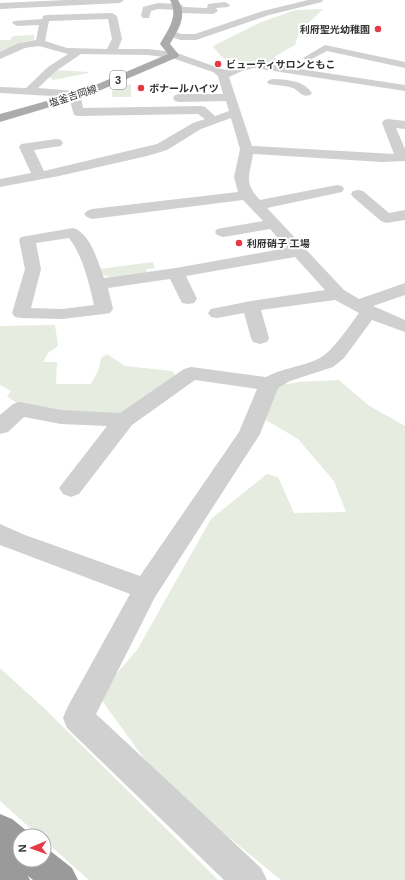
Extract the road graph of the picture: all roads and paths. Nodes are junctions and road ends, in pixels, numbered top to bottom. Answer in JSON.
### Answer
{"nodes":[{"id":1,"x":120,"y":0,"type":"edge"},
{"id":2,"x":319,"y":0,"type":"edge"},
{"id":3,"x":79,"y":1,"type":"edge"},
{"id":4,"x":226,"y":5,"type":"dead end"},
{"id":5,"x":0,"y":6,"type":"edge"},
{"id":6,"x":178,"y":6,"type":"edge"},
{"id":7,"x":146,"y":16,"type":"dead end"},
{"id":8,"x":46,"y":18,"type":"dead end"},
{"id":9,"x":241,"y":21,"type":"junction"},
{"id":10,"x":17,"y":23,"type":"dead end"},
{"id":11,"x":170,"y":34,"type":"junction"},
{"id":12,"x":40,"y":43,"type":"junction"},
{"id":13,"x":314,"y":44,"type":"dead end"},
{"id":14,"x":74,"y":48,"type":"junction"},
{"id":15,"x":325,"y":48,"type":"junction"},
{"id":16,"x":118,"y":52,"type":"dead end"},
{"id":17,"x":174,"y":55,"type":"junction"},
{"id":18,"x":0,"y":56,"type":"edge"},
{"id":19,"x":308,"y":58,"type":"dead end"},
{"id":20,"x":405,"y":65,"type":"edge"},
{"id":21,"x":188,"y":70,"type":"dead end"},
{"id":22,"x":220,"y":73,"type":"junction"},
{"id":23,"x":250,"y":78,"type":"dead end"},
{"id":24,"x":266,"y":81,"type":"dead end"},
{"id":25,"x":405,"y":88,"type":"edge"},
{"id":26,"x":0,"y":90,"type":"edge"},
{"id":27,"x":29,"y":91,"type":"junction"},
{"id":28,"x":306,"y":93,"type":"dead end"},
{"id":29,"x":79,"y":95,"type":"junction"},
{"id":30,"x":230,"y":97,"type":"junction"},
{"id":31,"x":166,"y":98,"type":"dead end"},
{"id":32,"x":235,"y":113,"type":"junction"},
{"id":33,"x":0,"y":118,"type":"edge"},
{"id":34,"x":213,"y":120,"type":"junction"},
{"id":35,"x":405,"y":124,"type":"edge"},
{"id":36,"x":56,"y":142,"type":"dead end"},
{"id":37,"x":247,"y":149,"type":"junction"},
{"id":38,"x":39,"y":175,"type":"junction"},
{"id":39,"x":0,"y":183,"type":"edge"},
{"id":40,"x":337,"y":189,"type":"dead end"},
{"id":41,"x":358,"y":194,"type":"dead end"},
{"id":42,"x":252,"y":200,"type":"junction"},
{"id":43,"x":92,"y":214,"type":"dead end"},
{"id":44,"x":405,"y":215,"type":"edge"},
{"id":45,"x":276,"y":224,"type":"junction"},
{"id":46,"x":223,"y":232,"type":"dead end"},
{"id":47,"x":300,"y":251,"type":"junction"},
{"id":48,"x":176,"y":273,"type":"junction"},
{"id":49,"x":98,"y":284,"type":"junction"},
{"id":50,"x":405,"y":288,"type":"edge"},
{"id":51,"x":338,"y":294,"type":"junction"},
{"id":52,"x":188,"y":299,"type":"dead end"},
{"id":53,"x":251,"y":306,"type":"junction"},
{"id":54,"x":363,"y":308,"type":"junction"},
{"id":55,"x":217,"y":313,"type":"dead end"},
{"id":56,"x":405,"y":326,"type":"edge"},
{"id":57,"x":260,"y":338,"type":"dead end"},
{"id":58,"x":269,"y":384,"type":"junction"},
{"id":59,"x":124,"y":420,"type":"junction"},
{"id":60,"x":0,"y":427,"type":"edge"},
{"id":61,"x":71,"y":488,"type":"dead end"},
{"id":62,"x":0,"y":534,"type":"edge"},
{"id":63,"x":146,"y":589,"type":"junction"},
{"id":64,"x":0,"y":831,"type":"edge"},
{"id":65,"x":12,"y":841,"type":"edge"},
{"id":66,"x":0,"y":868,"type":"edge"},
{"id":67,"x":46,"y":868,"type":"edge"},
{"id":68,"x":12,"y":880,"type":"edge"},
{"id":69,"x":60,"y":880,"type":"edge"},
{"id":70,"x":249,"y":880,"type":"edge"}],
"edges":[{"from":1,"to":3,"type":"street"},
{"from":2,"to":9,"type":"street"},
{"from":3,"to":5,"type":"street"},
{"from":4,"to":6,"type":"street"},
{"from":6,"to":7,"type":"street"},
{"from":6,"to":11,"type":"main road"},
{"from":8,"to":14,"type":"street"},
{"from":9,"to":11,"type":"street"},
{"from":9,"to":17,"type":"street"},
{"from":10,"to":12,"type":"street"},
{"from":11,"to":17,"type":"main road"},
{"from":12,"to":14,"type":"street"},
{"from":12,"to":18,"type":"street"},
{"from":13,"to":15,"type":"street"},
{"from":14,"to":27,"type":"street"},
{"from":15,"to":19,"type":"street"},
{"from":15,"to":20,"type":"street"},
{"from":16,"to":17,"type":"street"},
{"from":17,"to":22,"type":"street"},
{"from":17,"to":29,"type":"main road","name":"塩釜吉岡線","number":"3"},
{"from":21,"to":22,"type":"street"},
{"from":22,"to":23,"type":"street"},
{"from":22,"to":25,"type":"street"},
{"from":22,"to":30,"type":"street"},
{"from":24,"to":28,"type":"street"},
{"from":26,"to":27,"type":"street"},
{"from":27,"to":29,"type":"street"},
{"from":29,"to":33,"type":"main road","name":"塩釜吉岡線","number":"3"},
{"from":29,"to":34,"type":"street"},
{"from":30,"to":31,"type":"street"},
{"from":30,"to":32,"type":"street"},
{"from":32,"to":34,"type":"street"},
{"from":32,"to":37,"type":"street"},
{"from":34,"to":38,"type":"street"},
{"from":35,"to":37,"type":"street"},
{"from":36,"to":38,"type":"street"},
{"from":37,"to":42,"type":"street"},
{"from":38,"to":39,"type":"street"},
{"from":40,"to":42,"type":"street"},
{"from":41,"to":44,"type":"street"},
{"from":42,"to":43,"type":"street"},
{"from":42,"to":45,"type":"street"},
{"from":45,"to":46,"type":"street"},
{"from":45,"to":47,"type":"street"},
{"from":47,"to":48,"type":"street"},
{"from":47,"to":51,"type":"street"},
{"from":48,"to":49,"type":"street"},
{"from":48,"to":52,"type":"street"},
{"from":49,"to":49,"type":"street"},
{"from":50,"to":54,"type":"street"},
{"from":51,"to":53,"type":"street"},
{"from":51,"to":54,"type":"street"},
{"from":53,"to":55,"type":"street"},
{"from":53,"to":57,"type":"street"},
{"from":54,"to":56,"type":"street"},
{"from":54,"to":58,"type":"street"},
{"from":58,"to":59,"type":"street"},
{"from":58,"to":63,"type":"street"},
{"from":59,"to":60,"type":"street"},
{"from":59,"to":61,"type":"street"},
{"from":62,"to":63,"type":"street"},
{"from":63,"to":70,"type":"street"},
{"from":64,"to":65,"type":"highway"},
{"from":66,"to":68,"type":"highway"},
{"from":67,"to":69,"type":"highway"}]}
